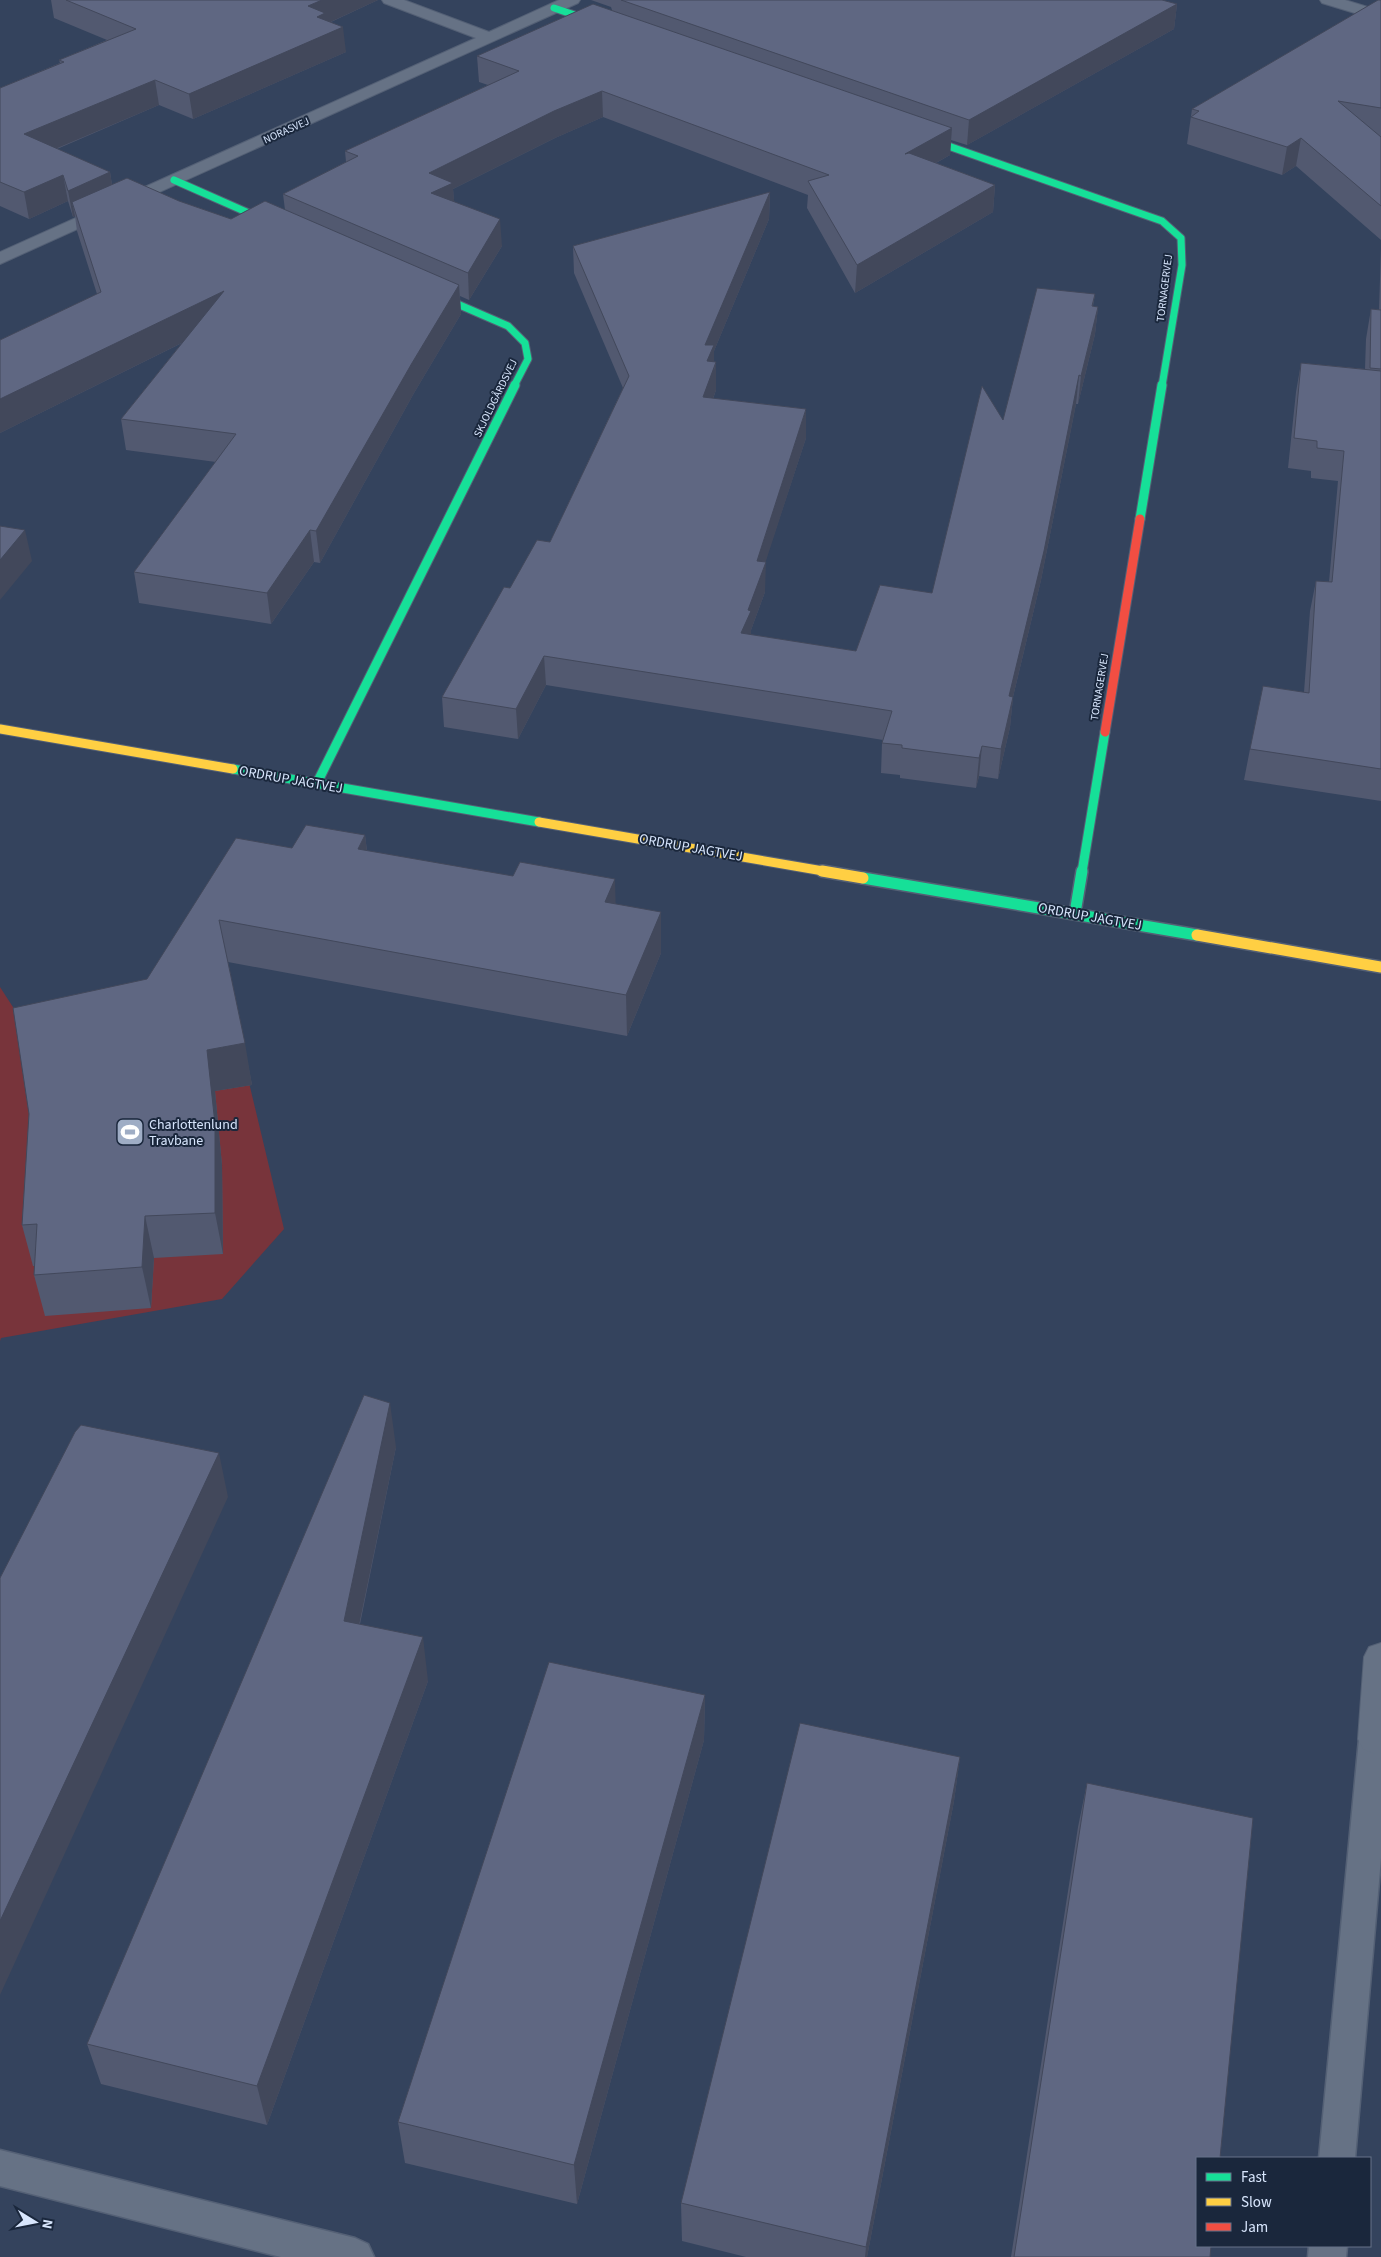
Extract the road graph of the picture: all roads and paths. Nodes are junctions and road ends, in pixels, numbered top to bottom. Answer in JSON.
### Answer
{"nodes":[{"id":1,"x":390,"y":0,"type":"edge"},
{"id":2,"x":572,"y":0,"type":"edge"},
{"id":3,"x":1328,"y":0,"type":"edge"},
{"id":4,"x":554,"y":8,"type":"junction"},
{"id":5,"x":1381,"y":16,"type":"edge"},
{"id":6,"x":620,"y":31,"type":"edge"},
{"id":7,"x":489,"y":37,"type":"junction"},
{"id":8,"x":910,"y":132,"type":"edge"},
{"id":9,"x":174,"y":180,"type":"junction"},
{"id":10,"x":292,"y":232,"type":"edge"},
{"id":11,"x":0,"y":259,"type":"edge"},
{"id":12,"x":418,"y":287,"type":"edge"},
{"id":13,"x":0,"y":729,"type":"edge"},
{"id":14,"x":317,"y":783,"type":"junction"},
{"id":15,"x":1075,"y":913,"type":"junction"},
{"id":16,"x":1381,"y":967,"type":"edge"},
{"id":17,"x":1381,"y":1658,"type":"edge"},
{"id":18,"x":1375,"y":1739,"type":"joint"},
{"id":19,"x":1375,"y":1809,"type":"edge"},
{"id":20,"x":1337,"y":2157,"type":"edge"},
{"id":21,"x":0,"y":2168,"type":"edge"},
{"id":22,"x":354,"y":2257,"type":"edge"}],
"edges":[{"from":1,"to":7,"type":"street"},
{"from":2,"to":4,"type":"street","name":"NORASVEJ"},
{"from":3,"to":5,"type":"street"},
{"from":4,"to":6,"type":"street"},
{"from":4,"to":7,"type":"street","name":"NORASVEJ"},
{"from":7,"to":9,"type":"street","name":"NORASVEJ"},
{"from":8,"to":15,"type":"street","name":"TORNAGERVEJ"},
{"from":9,"to":10,"type":"street"},
{"from":9,"to":11,"type":"street","name":"NORASVEJ"},
{"from":12,"to":14,"type":"street","name":"SKJOLDGÅRDSVEJ"},
{"from":13,"to":14,"type":"street","name":"ORDRUP JAGTVEJ"},
{"from":14,"to":15,"type":"street","name":"ORDRUP JAGTVEJ"},
{"from":15,"to":16,"type":"street","name":"ORDRUP JAGTVEJ"},
{"from":17,"to":18,"type":"street"},
{"from":18,"to":19,"type":"lane"},
{"from":19,"to":20,"type":"lane"},
{"from":21,"to":22,"type":"lane"}]}
